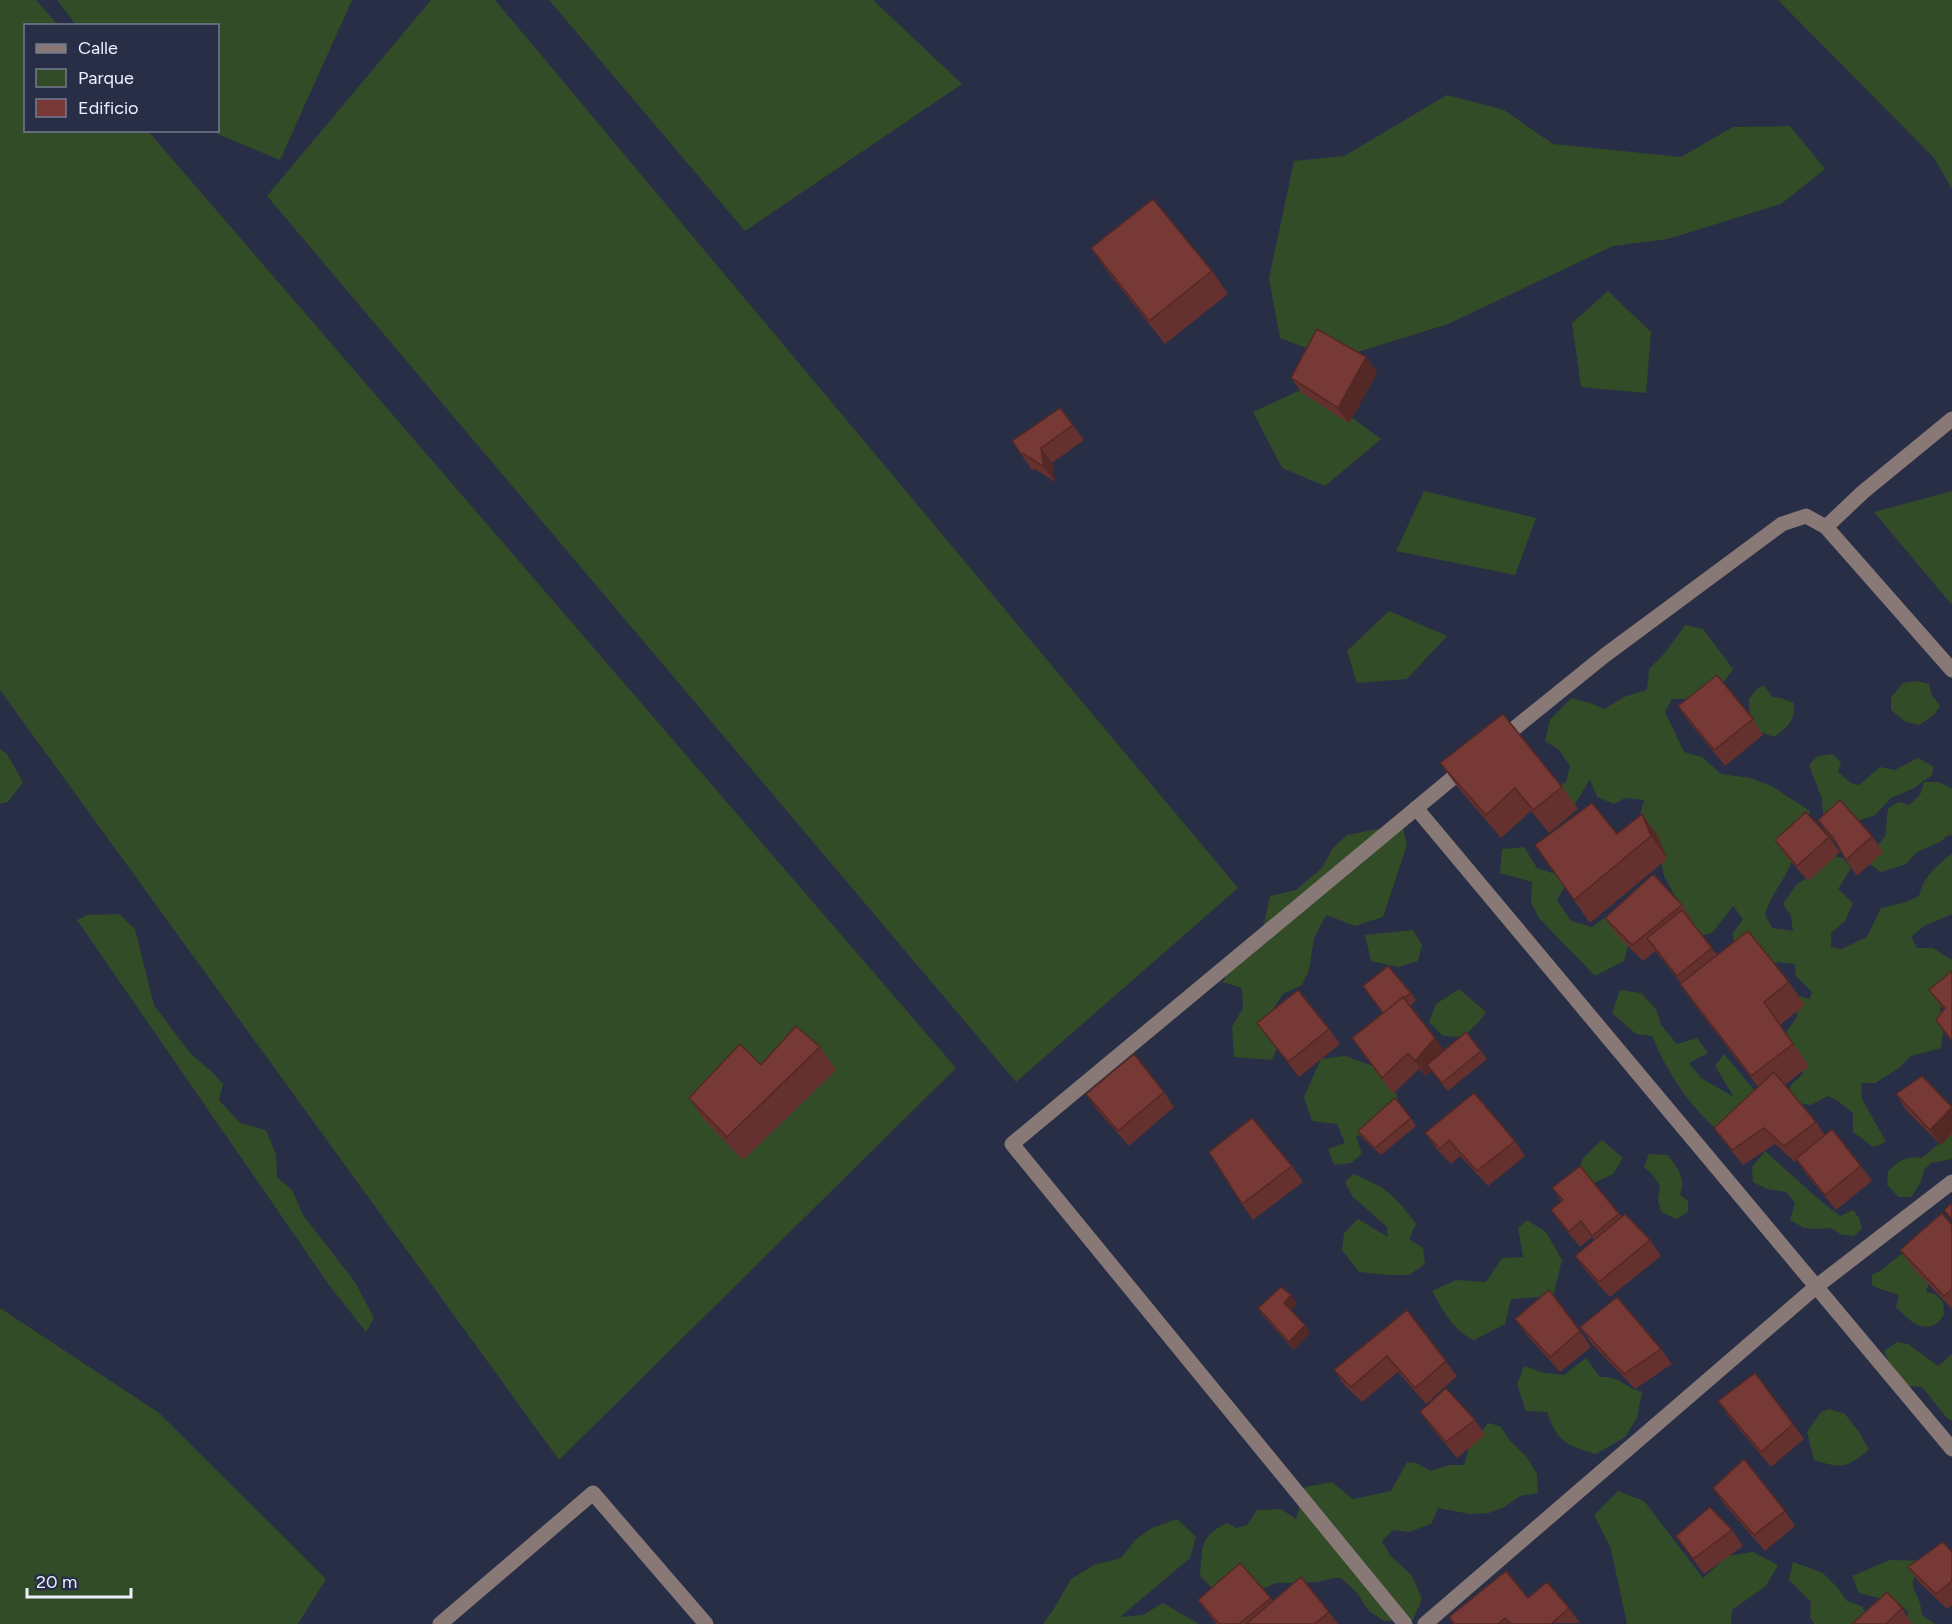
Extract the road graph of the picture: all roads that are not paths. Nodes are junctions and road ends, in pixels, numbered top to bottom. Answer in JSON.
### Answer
{"nodes":[{"id":1,"x":1952,"y":419,"type":"edge"},
{"id":2,"x":1826,"y":527,"type":"junction"},
{"id":3,"x":1952,"y":670,"type":"edge"},
{"id":4,"x":1416,"y":808,"type":"junction"},
{"id":5,"x":1952,"y":1182,"type":"edge"},
{"id":6,"x":1817,"y":1286,"type":"junction"},
{"id":7,"x":1952,"y":1449,"type":"edge"},
{"id":8,"x":440,"y":1624,"type":"edge"},
{"id":9,"x":706,"y":1624,"type":"edge"},
{"id":10,"x":1405,"y":1624,"type":"edge"},
{"id":11,"x":1425,"y":1624,"type":"edge"}],
"edges":[{"from":1,"to":2,"type":"street"},
{"from":2,"to":3,"type":"street"},
{"from":2,"to":4,"type":"street"},
{"from":4,"to":6,"type":"street"},
{"from":4,"to":10,"type":"street"},
{"from":5,"to":6,"type":"street"},
{"from":6,"to":7,"type":"street"},
{"from":6,"to":11,"type":"street"},
{"from":8,"to":9,"type":"street"}]}
